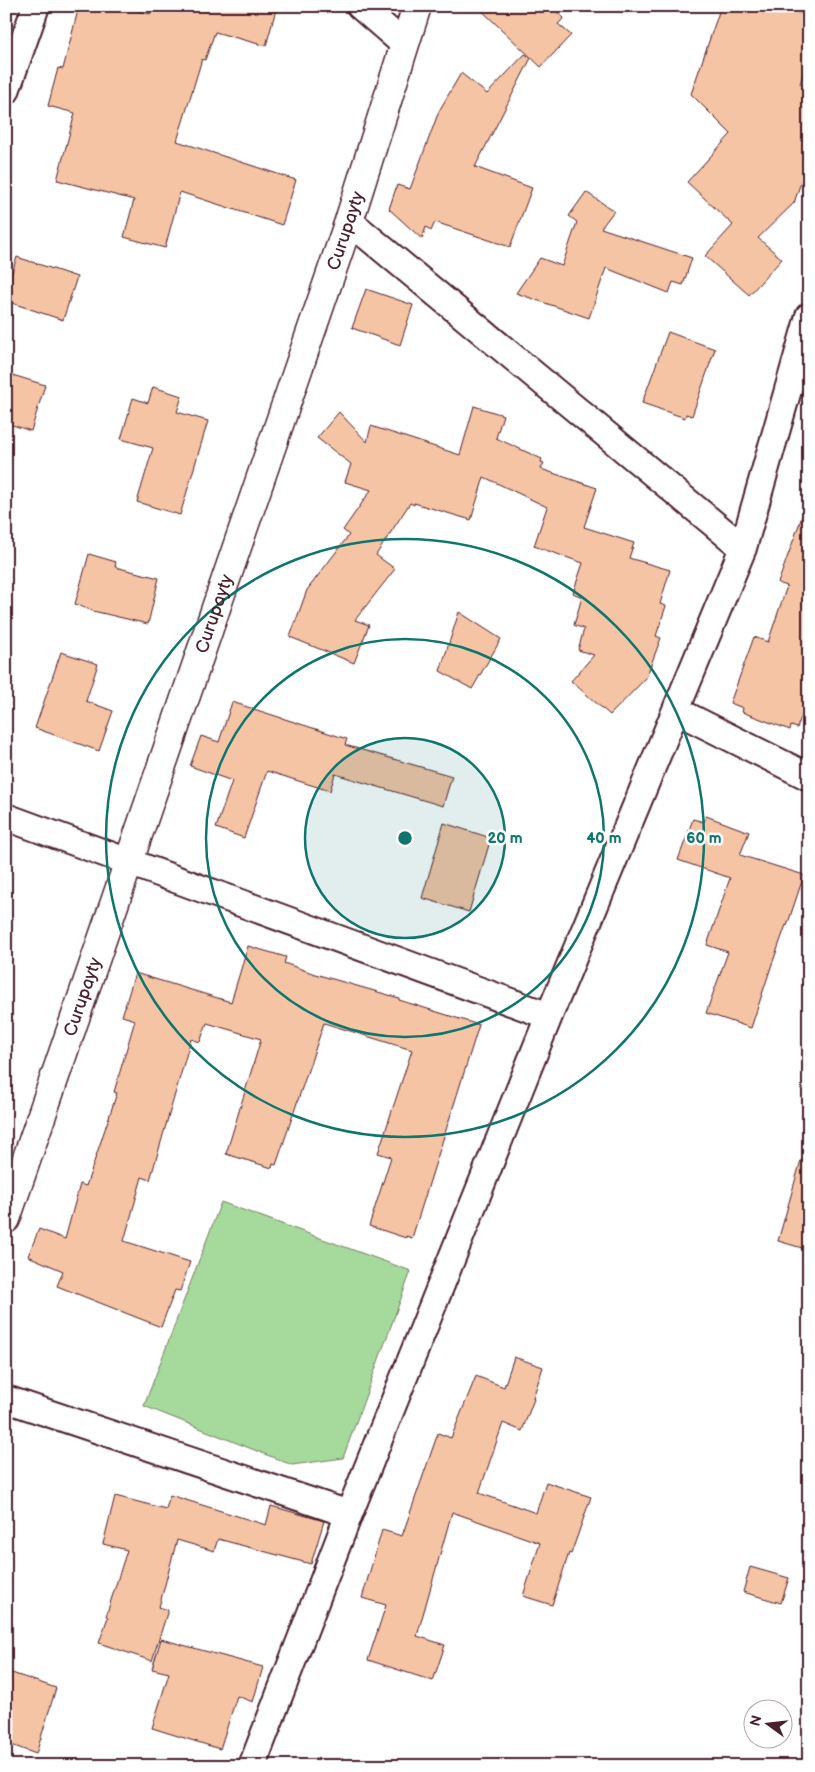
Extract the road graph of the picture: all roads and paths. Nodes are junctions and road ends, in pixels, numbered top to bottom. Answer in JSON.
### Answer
{"nodes":[{"id":1,"x":36,"y":6,"type":"edge"},
{"id":2,"x":360,"y":6,"type":"edge"},
{"id":3,"x":417,"y":6,"type":"edge"},
{"id":4,"x":404,"y":44,"type":"junction"},
{"id":5,"x":6,"y":91,"type":"edge"},
{"id":6,"x":349,"y":221,"type":"junction"},
{"id":7,"x":809,"y":316,"type":"edge"},
{"id":8,"x":743,"y":548,"type":"junction"},
{"id":9,"x":677,"y":711,"type":"junction"},
{"id":10,"x":809,"y":777,"type":"edge"},
{"id":11,"x":6,"y":817,"type":"edge"},
{"id":12,"x":129,"y":862,"type":"junction"},
{"id":13,"x":549,"y":1016,"type":"junction"},
{"id":14,"x":6,"y":1219,"type":"edge"},
{"id":15,"x":6,"y":1399,"type":"edge"},
{"id":16,"x":349,"y":1514,"type":"junction"},
{"id":17,"x":252,"y":1766,"type":"edge"}],
"edges":[{"from":1,"to":5,"type":"street"},
{"from":2,"to":4,"type":"street"},
{"from":3,"to":4,"type":"street","name":"Curupayty"},
{"from":4,"to":6,"type":"street","name":"Curupayty"},
{"from":6,"to":8,"type":"street"},
{"from":6,"to":12,"type":"street","name":"Curupayty"},
{"from":7,"to":8,"type":"street"},
{"from":8,"to":9,"type":"street"},
{"from":9,"to":10,"type":"street"},
{"from":9,"to":13,"type":"street"},
{"from":11,"to":12,"type":"street"},
{"from":12,"to":13,"type":"street"},
{"from":12,"to":14,"type":"street","name":"Curupayty"},
{"from":13,"to":16,"type":"street"},
{"from":15,"to":16,"type":"street"},
{"from":16,"to":17,"type":"street"}]}
